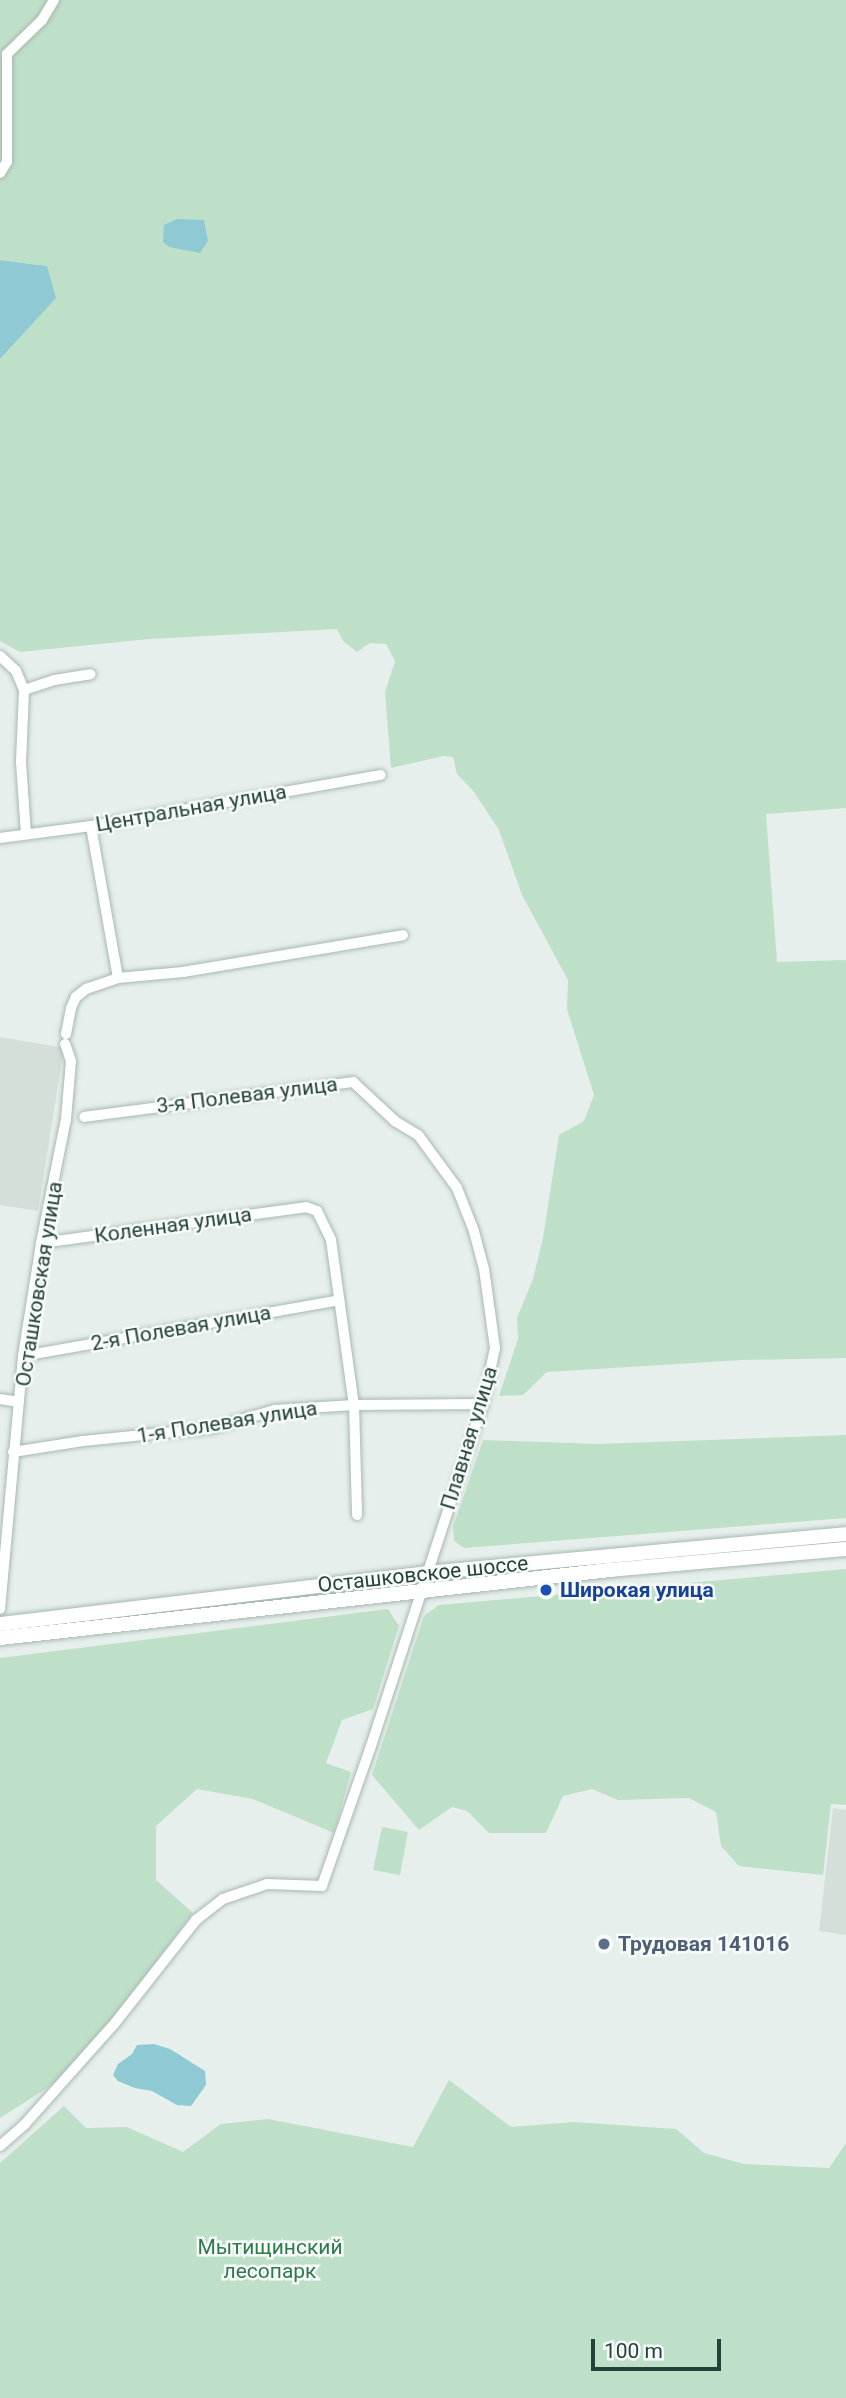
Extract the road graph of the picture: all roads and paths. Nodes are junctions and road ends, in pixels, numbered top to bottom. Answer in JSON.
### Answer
{"nodes":[{"id":1,"x":54,"y":0,"type":"edge"},
{"id":2,"x":0,"y":173,"type":"edge"},
{"id":3,"x":0,"y":656,"type":"edge"},
{"id":4,"x":91,"y":674,"type":"dead end"},
{"id":5,"x":24,"y":691,"type":"junction"},
{"id":6,"x":381,"y":775,"type":"dead end"},
{"id":7,"x":91,"y":826,"type":"junction"},
{"id":8,"x":26,"y":834,"type":"junction"},
{"id":9,"x":0,"y":838,"type":"edge"},
{"id":10,"x":403,"y":935,"type":"dead end"},
{"id":11,"x":118,"y":978,"type":"junction"},
{"id":12,"x":84,"y":1116,"type":"dead end"},
{"id":13,"x":396,"y":1121,"type":"joint"},
{"id":14,"x":41,"y":1243,"type":"junction"},
{"id":15,"x":339,"y":1300,"type":"junction"},
{"id":16,"x":23,"y":1356,"type":"junction"},
{"id":17,"x":0,"y":1399,"type":"edge"},
{"id":18,"x":19,"y":1402,"type":"junction"},
{"id":19,"x":483,"y":1404,"type":"junction"},
{"id":20,"x":354,"y":1405,"type":"junction"},
{"id":21,"x":13,"y":1452,"type":"junction"},
{"id":22,"x":357,"y":1516,"type":"dead end"},
{"id":23,"x":846,"y":1534,"type":"edge"},
{"id":24,"x":846,"y":1549,"type":"edge"},
{"id":25,"x":426,"y":1573,"type":"junction"},
{"id":26,"x":420,"y":1592,"type":"junction"},
{"id":27,"x":0,"y":1609,"type":"edge"},
{"id":28,"x":0,"y":1624,"type":"edge"},
{"id":29,"x":0,"y":1638,"type":"edge"},
{"id":30,"x":0,"y":2146,"type":"edge"}],
"edges":[{"from":1,"to":2,"type":"street"},
{"from":3,"to":5,"type":"street"},
{"from":4,"to":5,"type":"street"},
{"from":5,"to":8,"type":"street"},
{"from":6,"to":7,"type":"street","name":"Центральная улица"},
{"from":7,"to":8,"type":"street","name":"Центральная улица"},
{"from":7,"to":11,"type":"street"},
{"from":8,"to":9,"type":"street","name":"Центральная улица"},
{"from":10,"to":11,"type":"street"},
{"from":11,"to":14,"type":"street","name":"Осташковская улица"},
{"from":12,"to":13,"type":"street","name":"3-я Полевая улица"},
{"from":13,"to":19,"type":"street","name":"Плавная улица"},
{"from":14,"to":15,"type":"street","name":"Коленная улица"},
{"from":14,"to":16,"type":"street","name":"Осташковская улица"},
{"from":15,"to":16,"type":"street","name":"2-я Полевая улица"},
{"from":15,"to":20,"type":"street"},
{"from":16,"to":18,"type":"street","name":"Осташковская улица"},
{"from":17,"to":18,"type":"street"},
{"from":18,"to":21,"type":"street","name":"Осташковская улица"},
{"from":19,"to":20,"type":"street","name":"1-я Полевая улица"},
{"from":19,"to":25,"type":"street","name":"Плавная улица"},
{"from":20,"to":21,"type":"street","name":"1-я Полевая улица"},
{"from":20,"to":22,"type":"street"},
{"from":21,"to":27,"type":"street","name":"Осташковская улица"},
{"from":23,"to":25,"type":"main road","name":"Осташковское шоссе"},
{"from":24,"to":26,"type":"main road","name":"Осташковское шоссе"},
{"from":25,"to":26,"type":"street","name":"Плавная улица"},
{"from":25,"to":28,"type":"main road","name":"Осташковское шоссе"},
{"from":26,"to":29,"type":"main road","name":"Осташковское шоссе"},
{"from":26,"to":30,"type":"street","name":"Плавная улица"}]}
